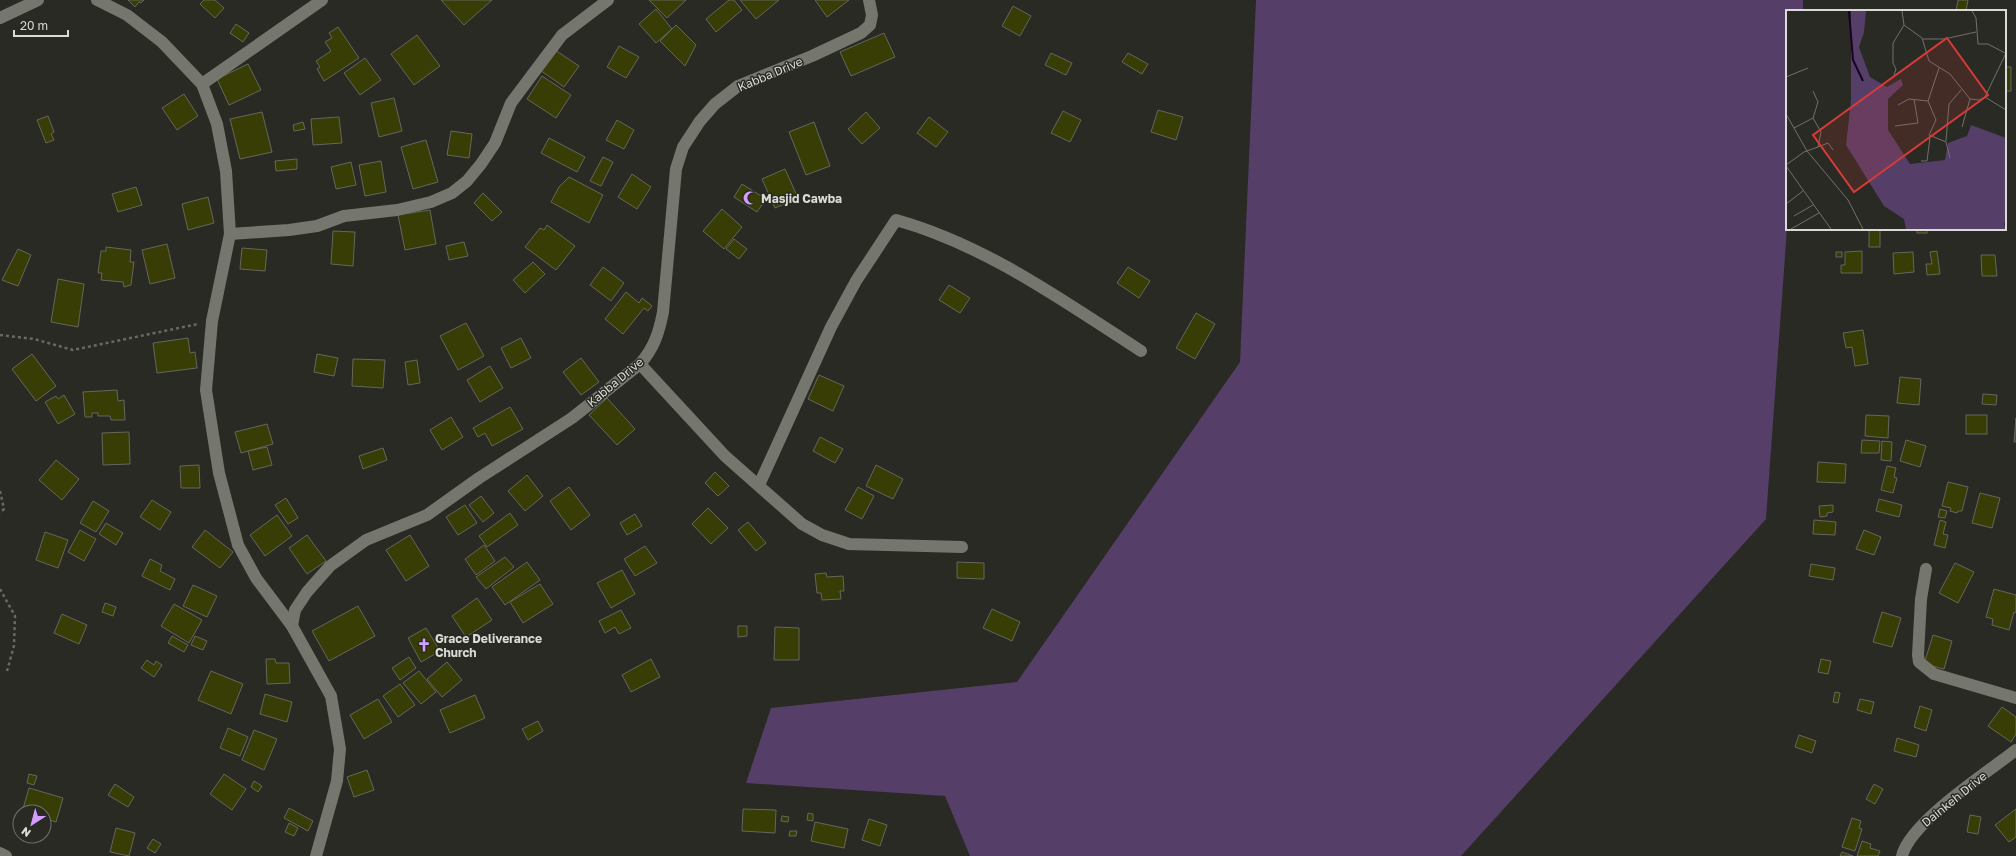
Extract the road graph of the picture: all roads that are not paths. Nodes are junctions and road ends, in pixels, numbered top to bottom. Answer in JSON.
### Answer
{"nodes":[{"id":1,"x":38,"y":0,"type":"edge"},
{"id":2,"x":97,"y":0,"type":"edge"},
{"id":3,"x":322,"y":0,"type":"edge"},
{"id":4,"x":608,"y":0,"type":"edge"},
{"id":5,"x":869,"y":0,"type":"edge"},
{"id":6,"x":0,"y":18,"type":"edge"},
{"id":7,"x":202,"y":84,"type":"junction"},
{"id":8,"x":230,"y":234,"type":"junction"},
{"id":9,"x":1141,"y":351,"type":"dead end"},
{"id":10,"x":640,"y":364,"type":"junction"},
{"id":11,"x":759,"y":485,"type":"junction"},
{"id":12,"x":962,"y":547,"type":"dead end"},
{"id":13,"x":1926,"y":569,"type":"dead end"},
{"id":14,"x":292,"y":626,"type":"junction"},
{"id":15,"x":2016,"y":698,"type":"edge"},
{"id":16,"x":2016,"y":750,"type":"edge"},
{"id":17,"x":0,"y":853,"type":"edge"},
{"id":18,"x":6,"y":856,"type":"edge"},
{"id":19,"x":316,"y":856,"type":"edge"},
{"id":20,"x":1902,"y":856,"type":"edge"}],
"edges":[{"from":1,"to":6,"type":"street"},
{"from":2,"to":7,"type":"street"},
{"from":3,"to":7,"type":"street"},
{"from":4,"to":8,"type":"street"},
{"from":5,"to":10,"type":"street","name":"Kabba Drive"},
{"from":7,"to":8,"type":"street"},
{"from":8,"to":14,"type":"street"},
{"from":9,"to":11,"type":"street"},
{"from":10,"to":11,"type":"street"},
{"from":10,"to":14,"type":"street","name":"Kabba Drive"},
{"from":11,"to":12,"type":"street"},
{"from":13,"to":15,"type":"street"},
{"from":14,"to":19,"type":"street"},
{"from":16,"to":20,"type":"street","name":"Dainkeh Drive"},
{"from":17,"to":18,"type":"street"}]}
